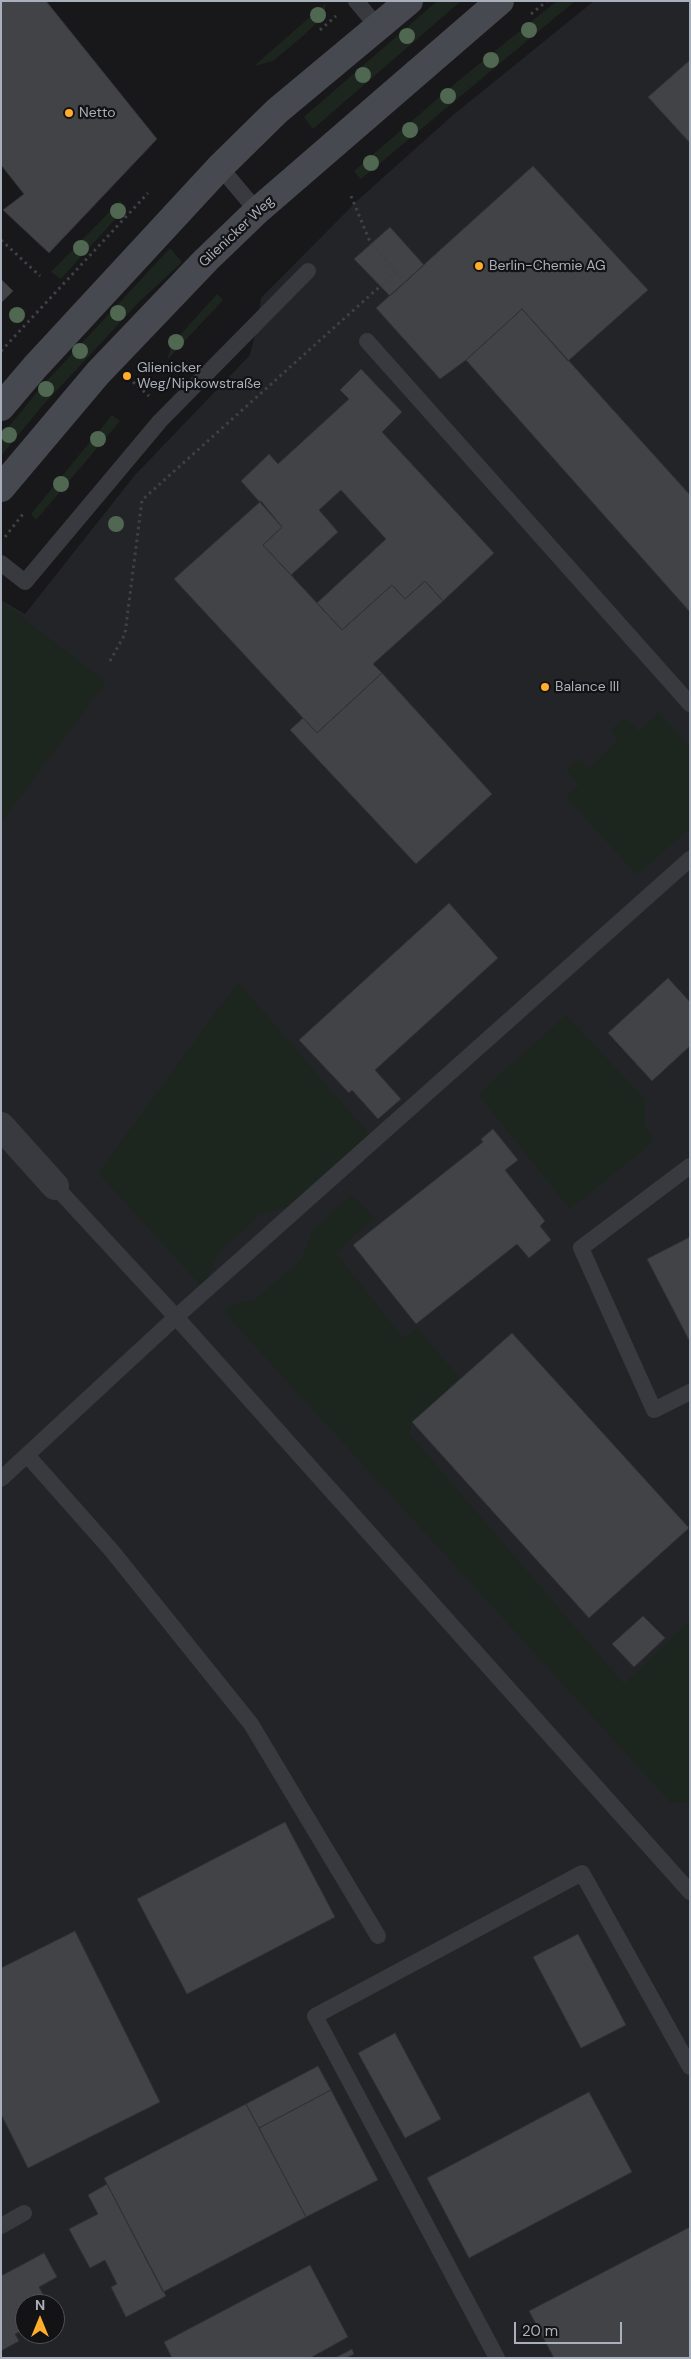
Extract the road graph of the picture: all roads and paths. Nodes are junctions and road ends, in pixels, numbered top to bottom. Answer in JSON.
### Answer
{"nodes":[{"id":1,"x":356,"y":1,"type":"edge"},
{"id":2,"x":409,"y":1,"type":"edge"},
{"id":3,"x":500,"y":1,"type":"edge"},
{"id":4,"x":547,"y":1,"type":"edge"},
{"id":5,"x":525,"y":19,"type":"dead end"},
{"id":6,"x":378,"y":28,"type":"junction"},
{"id":7,"x":220,"y":167,"type":"junction"},
{"id":8,"x":351,"y":196,"type":"dead end"},
{"id":9,"x":258,"y":211,"type":"junction"},
{"id":10,"x":1,"y":240,"type":"edge"},
{"id":11,"x":308,"y":271,"type":"dead end"},
{"id":12,"x":396,"y":272,"type":"junction"},
{"id":13,"x":40,"y":276,"type":"dead end"},
{"id":14,"x":405,"y":282,"type":"dead end"},
{"id":15,"x":366,"y":340,"type":"dead end"},
{"id":16,"x":140,"y":378,"type":"dead end"},
{"id":17,"x":131,"y":380,"type":"dead end"},
{"id":18,"x":135,"y":384,"type":"junction"},
{"id":19,"x":129,"y":391,"type":"dead end"},
{"id":20,"x":152,"y":399,"type":"dead end"},
{"id":21,"x":1,"y":407,"type":"edge"},
{"id":22,"x":1,"y":488,"type":"edge"},
{"id":23,"x":29,"y":507,"type":"dead end"},
{"id":24,"x":1,"y":541,"type":"edge"},
{"id":25,"x":1,"y":563,"type":"edge"},
{"id":26,"x":110,"y":661,"type":"dead end"},
{"id":27,"x":690,"y":704,"type":"edge"},
{"id":28,"x":690,"y":859,"type":"edge"},
{"id":29,"x":1,"y":1126,"type":"edge"},
{"id":30,"x":690,"y":1166,"type":"edge"},
{"id":31,"x":55,"y":1186,"type":"joint"},
{"id":32,"x":176,"y":1317,"type":"junction"},
{"id":33,"x":690,"y":1392,"type":"edge"},
{"id":34,"x":27,"y":1455,"type":"junction"},
{"id":35,"x":1,"y":1479,"type":"edge"},
{"id":36,"x":690,"y":1892,"type":"edge"},
{"id":37,"x":378,"y":1936,"type":"dead end"},
{"id":38,"x":690,"y":2067,"type":"edge"},
{"id":39,"x":24,"y":2212,"type":"dead end"},
{"id":40,"x":1,"y":2226,"type":"edge"},
{"id":41,"x":497,"y":2358,"type":"edge"}],
"edges":[{"from":1,"to":6,"type":"lane"},
{"from":2,"to":6,"type":"main road"},
{"from":3,"to":9,"type":"main road","name":"Glienicker Weg"},
{"from":4,"to":5,"type":"path"},
{"from":6,"to":7,"type":"main road"},
{"from":7,"to":9,"type":"lane"},
{"from":7,"to":21,"type":"main road"},
{"from":8,"to":12,"type":"path"},
{"from":9,"to":22,"type":"main road","name":"Glienicker Weg"},
{"from":10,"to":13,"type":"path"},
{"from":11,"to":25,"type":"lane"},
{"from":12,"to":14,"type":"path"},
{"from":12,"to":26,"type":"path"},
{"from":15,"to":27,"type":"lane"},
{"from":16,"to":18,"type":"path"},
{"from":17,"to":18,"type":"path"},
{"from":18,"to":19,"type":"path"},
{"from":18,"to":20,"type":"path"},
{"from":23,"to":24,"type":"path"},
{"from":28,"to":32,"type":"lane"},
{"from":29,"to":31,"type":"street"},
{"from":30,"to":33,"type":"lane"},
{"from":31,"to":32,"type":"lane"},
{"from":32,"to":34,"type":"lane"},
{"from":32,"to":36,"type":"lane"},
{"from":34,"to":35,"type":"lane"},
{"from":34,"to":37,"type":"lane"},
{"from":38,"to":41,"type":"lane"},
{"from":39,"to":40,"type":"lane"}]}
